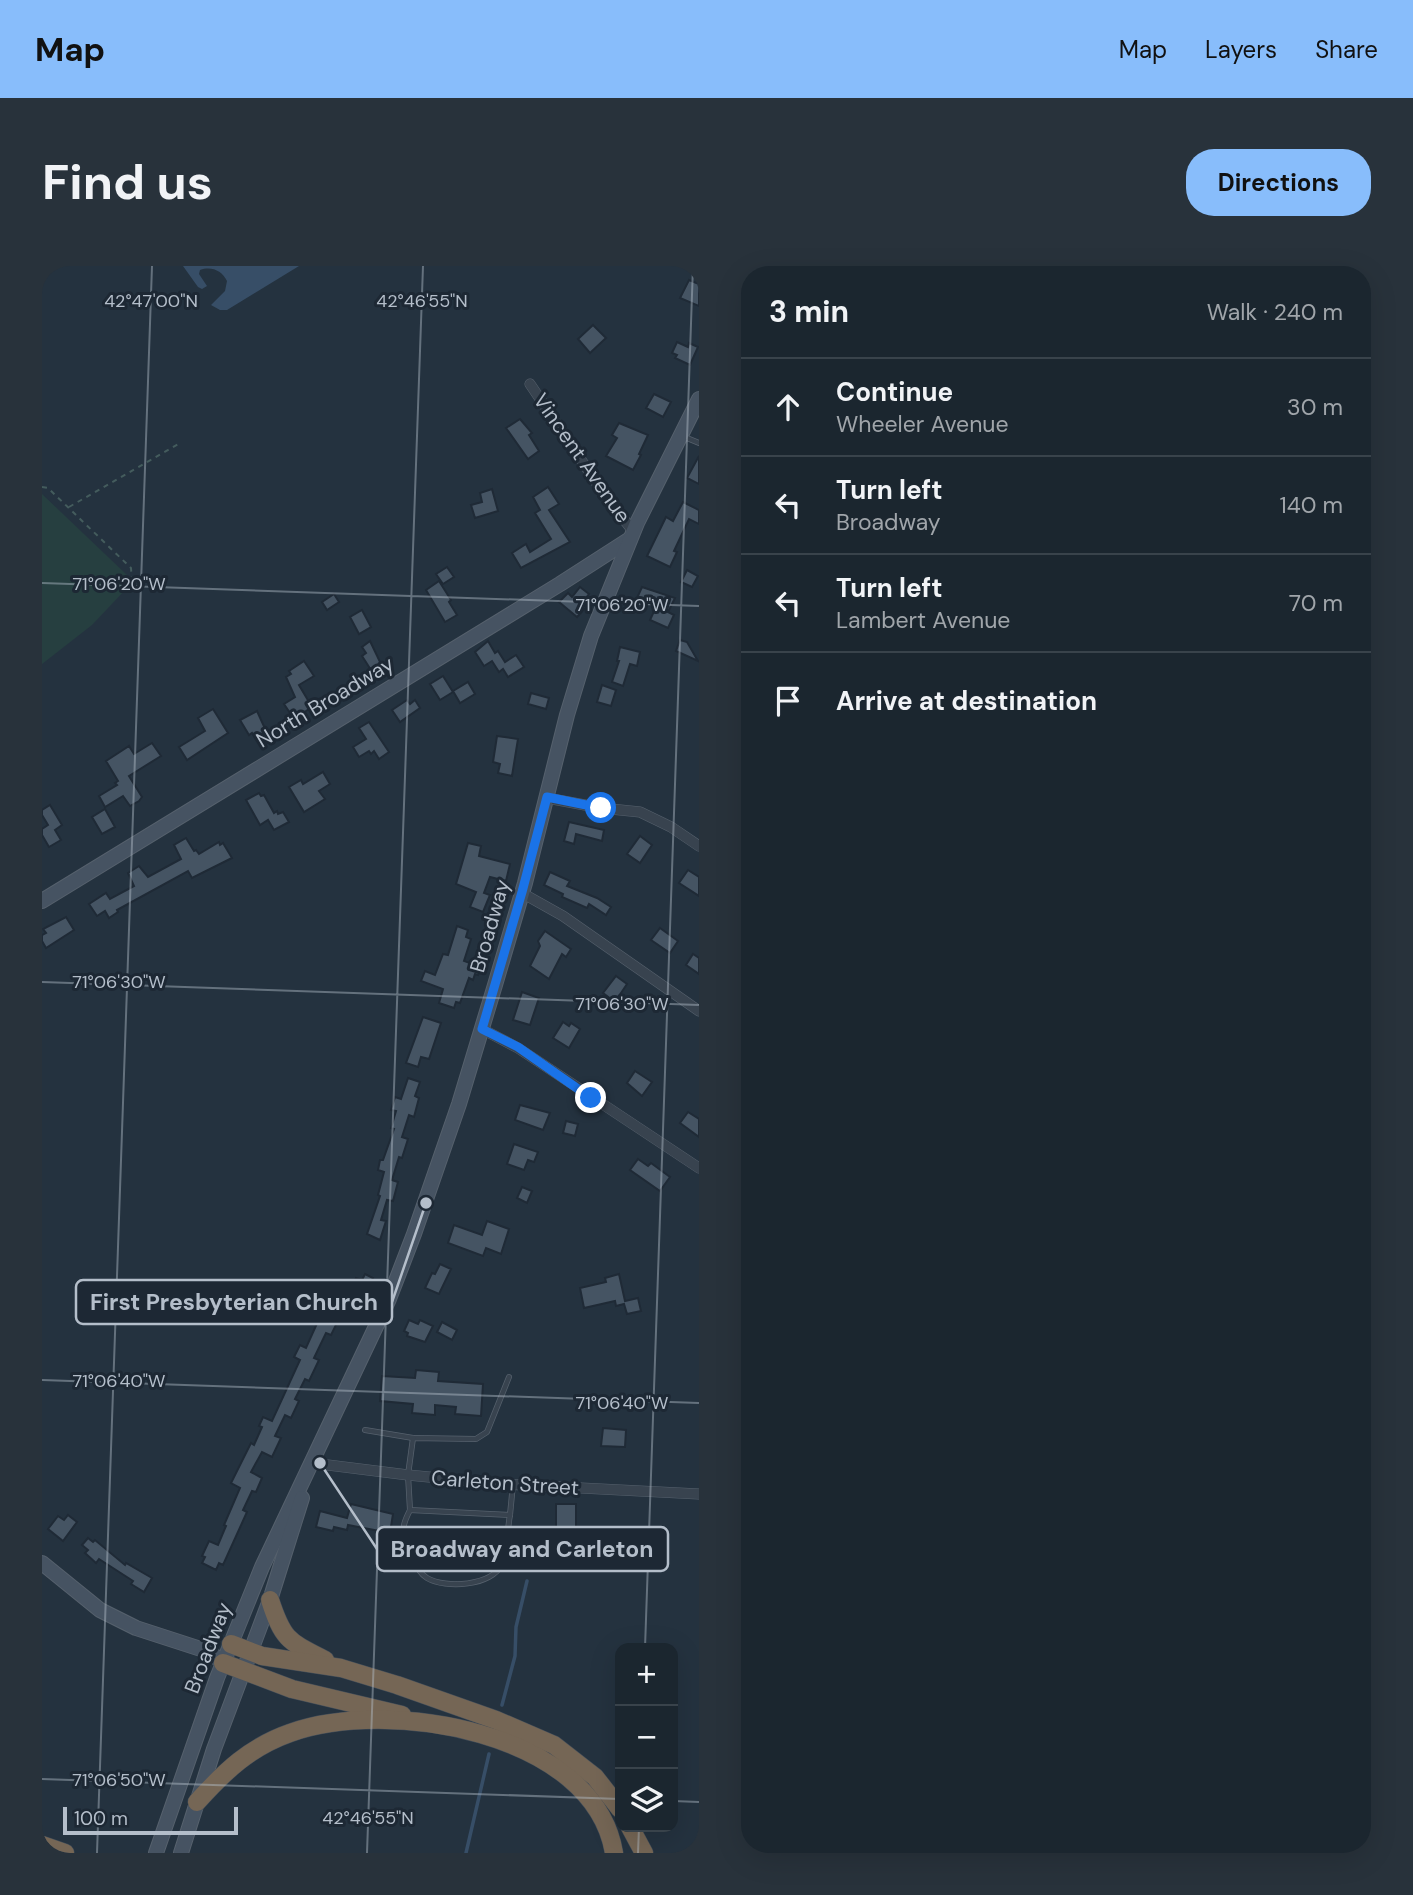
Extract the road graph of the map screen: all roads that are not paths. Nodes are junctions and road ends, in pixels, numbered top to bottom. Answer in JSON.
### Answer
{"nodes":[{"id":1,"x":530,"y":383,"type":"dead end"},
{"id":2,"x":699,"y":399,"type":"edge"},
{"id":3,"x":681,"y":436,"type":"junction"},
{"id":4,"x":699,"y":443,"type":"edge"},
{"id":5,"x":632,"y":535,"type":"junction"},
{"id":6,"x":547,"y":797,"type":"junction"},
{"id":7,"x":699,"y":846,"type":"edge"},
{"id":8,"x":522,"y":892,"type":"junction"},
{"id":9,"x":42,"y":901,"type":"edge"},
{"id":10,"x":699,"y":1011,"type":"edge"},
{"id":11,"x":482,"y":1029,"type":"junction"},
{"id":12,"x":699,"y":1168,"type":"edge"},
{"id":13,"x":509,"y":1377,"type":"dead end"},
{"id":14,"x":365,"y":1430,"type":"dead end"},
{"id":15,"x":413,"y":1438,"type":"junction"},
{"id":16,"x":312,"y":1463,"type":"junction"},
{"id":17,"x":408,"y":1475,"type":"junction"},
{"id":18,"x":513,"y":1484,"type":"junction"},
{"id":19,"x":699,"y":1494,"type":"edge"},
{"id":20,"x":410,"y":1510,"type":"junction"},
{"id":21,"x":510,"y":1515,"type":"junction"},
{"id":22,"x":42,"y":1563,"type":"edge"},
{"id":23,"x":270,"y":1600,"type":"junction"},
{"id":24,"x":231,"y":1644,"type":"junction"},
{"id":25,"x":250,"y":1652,"type":"junction"},
{"id":26,"x":216,"y":1657,"type":"junction"},
{"id":27,"x":341,"y":1668,"type":"junction"},
{"id":28,"x":243,"y":1670,"type":"junction"},
{"id":29,"x":415,"y":1720,"type":"junction"},
{"id":30,"x":197,"y":1802,"type":"junction"},
{"id":31,"x":615,"y":1803,"type":"edge"},
{"id":32,"x":633,"y":1832,"type":"edge"},
{"id":33,"x":42,"y":1845,"type":"edge"},
{"id":34,"x":65,"y":1853,"type":"edge"},
{"id":35,"x":156,"y":1853,"type":"edge"},
{"id":36,"x":181,"y":1853,"type":"edge"},
{"id":37,"x":614,"y":1853,"type":"edge"},
{"id":38,"x":644,"y":1853,"type":"edge"}],
"edges":[{"from":1,"to":5,"type":"street","name":"Vincent Avenue"},
{"from":2,"to":3,"type":"main road","name":"Broadway"},
{"from":3,"to":4,"type":"lane"},
{"from":3,"to":5,"type":"main road","name":"Broadway"},
{"from":5,"to":6,"type":"main road","name":"Broadway"},
{"from":5,"to":9,"type":"main road","name":"North Broadway"},
{"from":6,"to":7,"type":"street"},
{"from":6,"to":8,"type":"main road","name":"Broadway"},
{"from":8,"to":10,"type":"street"},
{"from":8,"to":11,"type":"main road","name":"Broadway"},
{"from":11,"to":12,"type":"street"},
{"from":11,"to":16,"type":"main road","name":"Broadway"},
{"from":13,"to":15,"type":"lane"},
{"from":14,"to":15,"type":"lane"},
{"from":15,"to":17,"type":"lane"},
{"from":16,"to":17,"type":"street","name":"Carleton Street"},
{"from":16,"to":23,"type":"main road","name":"Broadway"},
{"from":16,"to":24,"type":"main road","name":"Broadway"},
{"from":17,"to":18,"type":"street","name":"Carleton Street"},
{"from":17,"to":20,"type":"lane"},
{"from":18,"to":19,"type":"street","name":"Carleton Street"},
{"from":18,"to":21,"type":"lane"},
{"from":20,"to":21,"type":"lane"},
{"from":20,"to":21,"type":"lane"},
{"from":22,"to":26,"type":"main road"},
{"from":23,"to":25,"type":"main road","name":"Broadway"},
{"from":23,"to":27,"type":"highway"},
{"from":24,"to":25,"type":"highway"},
{"from":24,"to":26,"type":"main road","name":"Broadway"},
{"from":25,"to":27,"type":"highway"},
{"from":25,"to":28,"type":"main road","name":"Broadway"},
{"from":26,"to":28,"type":"highway"},
{"from":26,"to":35,"type":"main road","name":"Broadway"},
{"from":27,"to":31,"type":"highway"},
{"from":28,"to":29,"type":"highway"},
{"from":28,"to":30,"type":"main road","name":"Broadway"},
{"from":29,"to":30,"type":"highway"},
{"from":29,"to":37,"type":"highway"},
{"from":30,"to":36,"type":"main road","name":"Broadway"},
{"from":32,"to":38,"type":"highway"},
{"from":33,"to":34,"type":"highway"}]}
